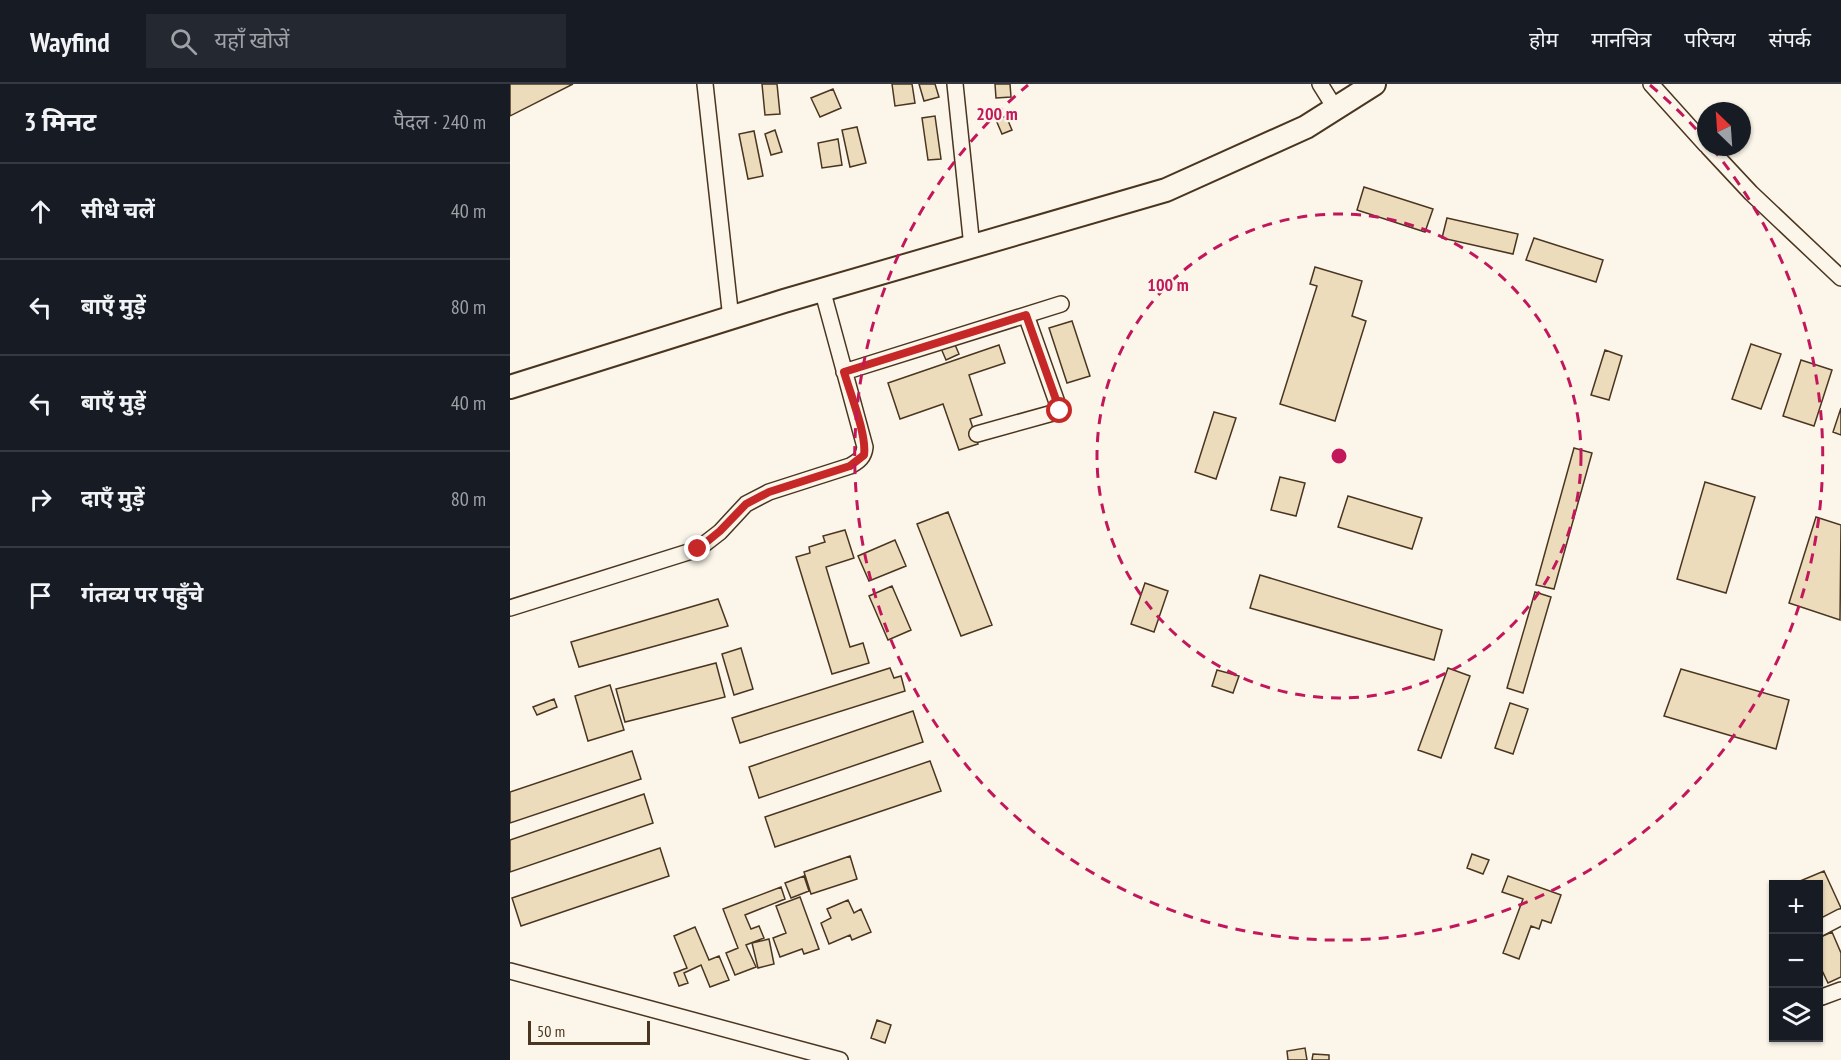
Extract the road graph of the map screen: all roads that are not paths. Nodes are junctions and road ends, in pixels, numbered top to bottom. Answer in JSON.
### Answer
{"nodes":[{"id":1,"x":705,"y":84,"type":"edge"},
{"id":2,"x":955,"y":84,"type":"edge"},
{"id":3,"x":1320,"y":84,"type":"edge"},
{"id":4,"x":1374,"y":84,"type":"edge"},
{"id":5,"x":1651,"y":84,"type":"edge"},
{"id":6,"x":1335,"y":108,"type":"junction"},
{"id":7,"x":1697,"y":135,"type":"edge"},
{"id":8,"x":1716,"y":156,"type":"edge"},
{"id":9,"x":972,"y":247,"type":"junction"},
{"id":10,"x":1841,"y":278,"type":"edge"},
{"id":11,"x":822,"y":289,"type":"junction"},
{"id":12,"x":1061,"y":304,"type":"dead end"},
{"id":13,"x":1026,"y":315,"type":"junction"},
{"id":14,"x":731,"y":319,"type":"junction"},
{"id":15,"x":844,"y":372,"type":"junction"},
{"id":16,"x":510,"y":387,"type":"edge"},
{"id":17,"x":977,"y":434,"type":"dead end"},
{"id":18,"x":510,"y":608,"type":"edge"},
{"id":19,"x":1841,"y":918,"type":"edge"},
{"id":20,"x":1823,"y":927,"type":"edge"},
{"id":21,"x":510,"y":971,"type":"edge"},
{"id":22,"x":1841,"y":990,"type":"edge"},
{"id":23,"x":1823,"y":997,"type":"edge"},
{"id":24,"x":840,"y":1060,"type":"edge"}],
"edges":[{"from":1,"to":14,"type":"street"},
{"from":2,"to":9,"type":"street"},
{"from":3,"to":6,"type":"street"},
{"from":4,"to":6,"type":"main road"},
{"from":5,"to":7,"type":"street"},
{"from":6,"to":9,"type":"main road"},
{"from":8,"to":10,"type":"street"},
{"from":9,"to":11,"type":"main road"},
{"from":11,"to":14,"type":"main road"},
{"from":11,"to":15,"type":"street"},
{"from":12,"to":13,"type":"street"},
{"from":13,"to":15,"type":"street"},
{"from":13,"to":17,"type":"street"},
{"from":14,"to":16,"type":"main road"},
{"from":15,"to":18,"type":"street"},
{"from":19,"to":20,"type":"street"},
{"from":21,"to":24,"type":"street"},
{"from":22,"to":23,"type":"street"}]}
